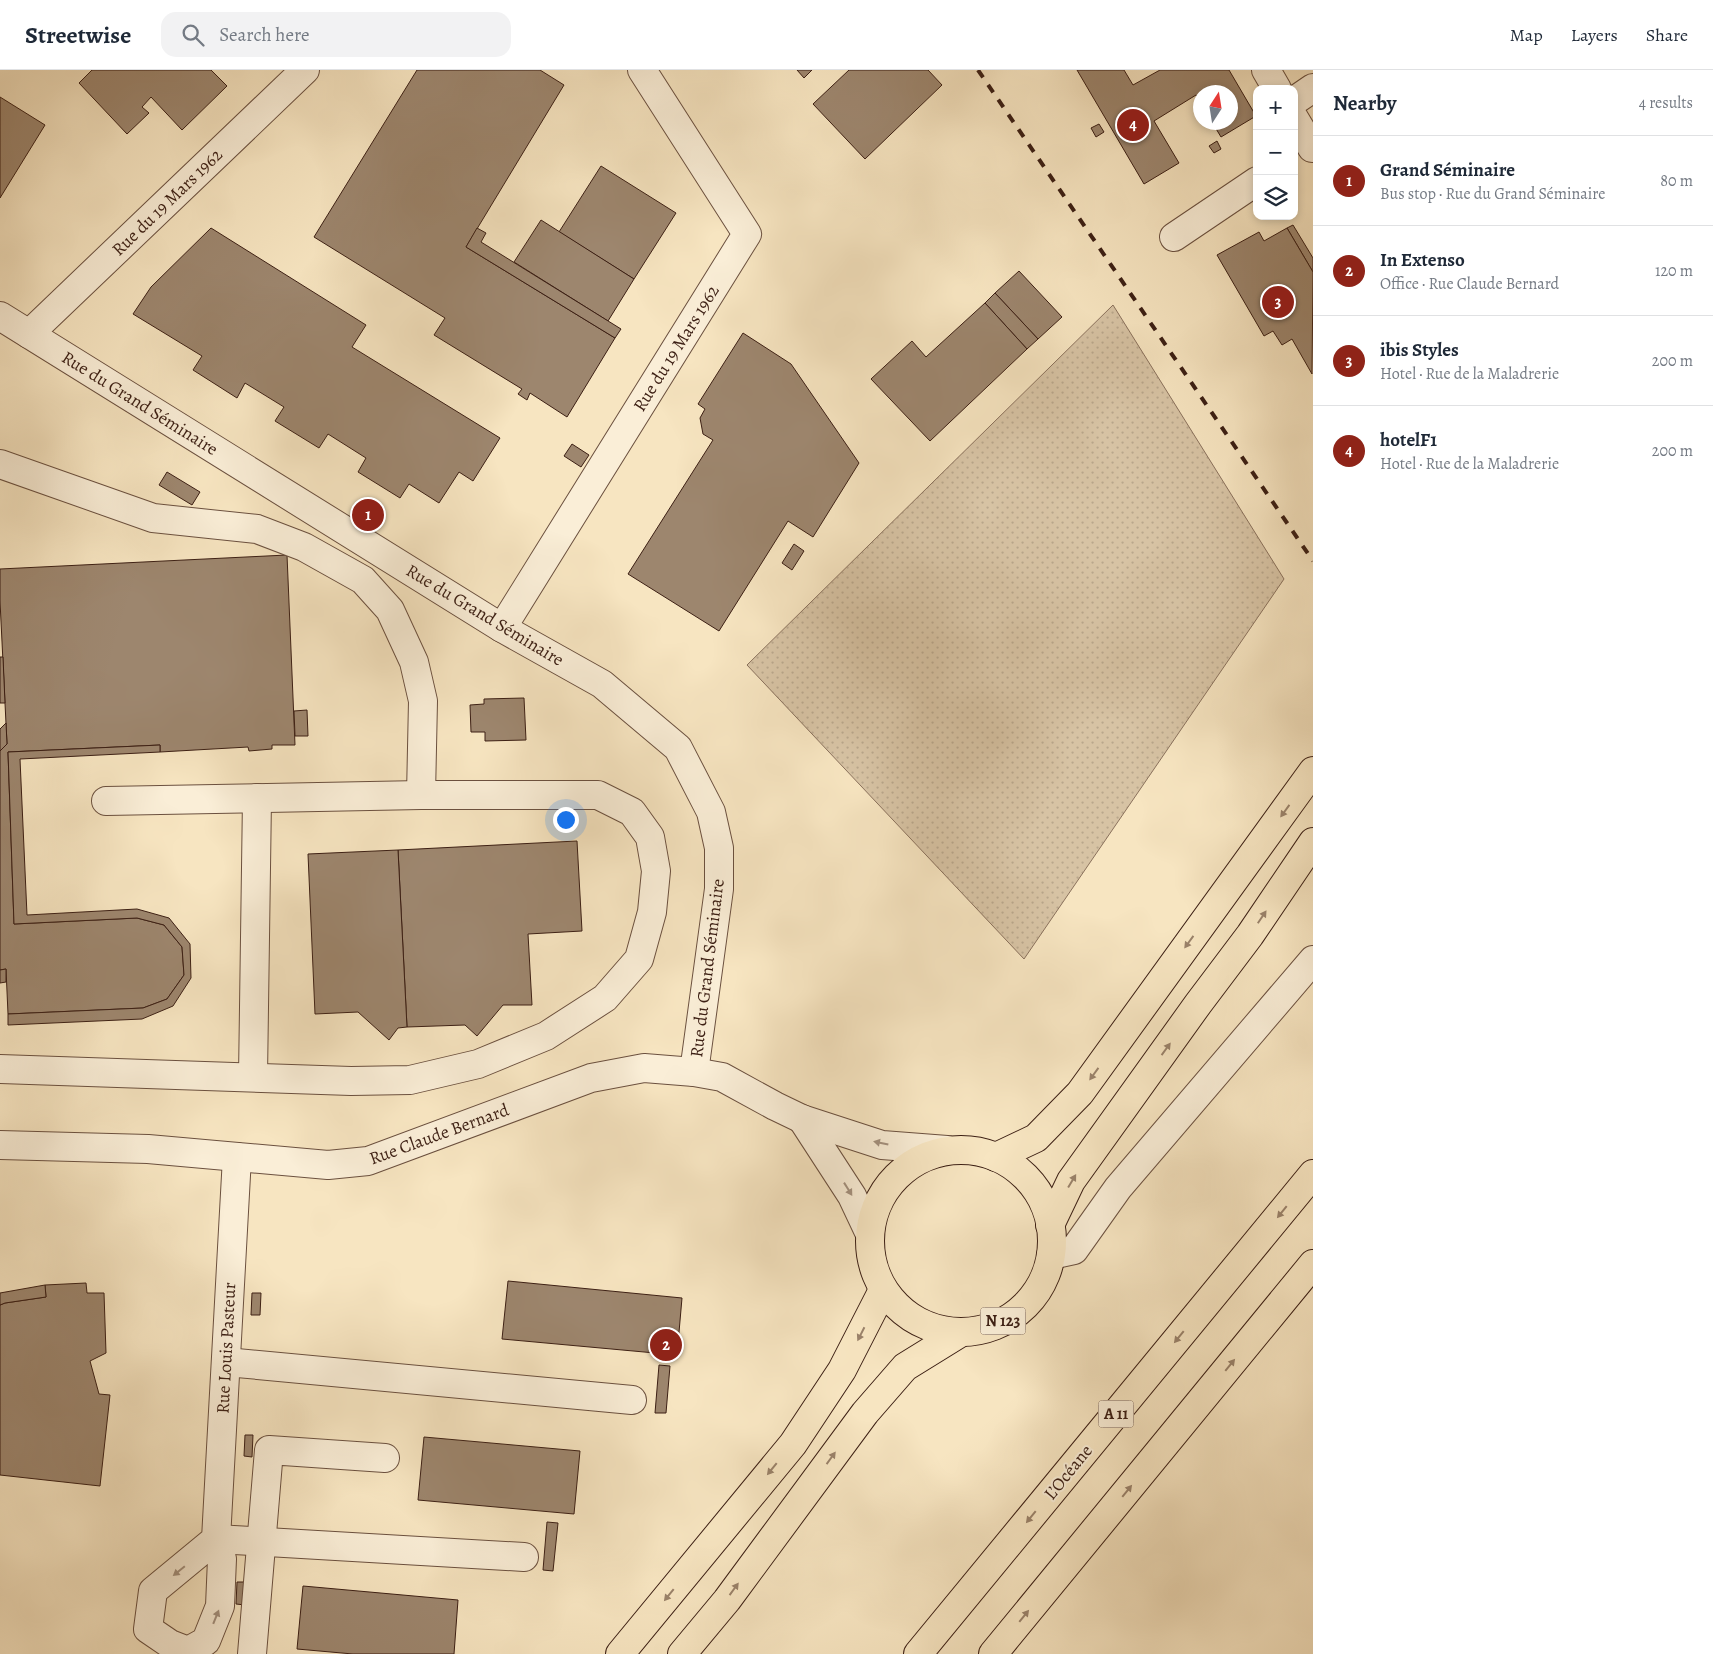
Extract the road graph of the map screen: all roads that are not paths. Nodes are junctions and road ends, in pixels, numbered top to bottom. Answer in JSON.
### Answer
{"nodes":[{"id":1,"x":305,"y":70,"type":"edge"},
{"id":2,"x":642,"y":70,"type":"edge"},
{"id":3,"x":1266,"y":70,"type":"edge"},
{"id":4,"x":1275,"y":85,"type":"edge"},
{"id":5,"x":1313,"y":88,"type":"edge"},
{"id":6,"x":1298,"y":98,"type":"edge"},
{"id":7,"x":1298,"y":129,"type":"edge"},
{"id":8,"x":1306,"y":151,"type":"edge"},
{"id":9,"x":1253,"y":184,"type":"edge"},
{"id":10,"x":1174,"y":237,"type":"dead end"},
{"id":11,"x":0,"y":316,"type":"edge"},
{"id":12,"x":29,"y":334,"type":"junction"},
{"id":13,"x":0,"y":464,"type":"edge"},
{"id":14,"x":502,"y":628,"type":"junction"},
{"id":15,"x":1313,"y":771,"type":"edge"},
{"id":16,"x":420,"y":794,"type":"junction"},
{"id":17,"x":257,"y":798,"type":"junction"},
{"id":18,"x":106,"y":801,"type":"dead end"},
{"id":19,"x":1313,"y":842,"type":"edge"},
{"id":20,"x":1313,"y":960,"type":"edge"},
{"id":21,"x":0,"y":1069,"type":"edge"},
{"id":22,"x":694,"y":1072,"type":"junction"},
{"id":23,"x":254,"y":1078,"type":"junction"},
{"id":24,"x":802,"y":1119,"type":"junction"},
{"id":25,"x":0,"y":1145,"type":"edge"},
{"id":26,"x":946,"y":1150,"type":"junction"},
{"id":27,"x":237,"y":1157,"type":"junction"},
{"id":28,"x":996,"y":1157,"type":"junction"},
{"id":29,"x":1313,"y":1174,"type":"edge"},
{"id":30,"x":1050,"y":1225,"type":"junction"},
{"id":31,"x":869,"y":1232,"type":"junction"},
{"id":32,"x":1051,"y":1256,"type":"junction"},
{"id":33,"x":1313,"y":1264,"type":"edge"},
{"id":34,"x":883,"y":1290,"type":"junction"},
{"id":35,"x":960,"y":1333,"type":"junction"},
{"id":36,"x":226,"y":1362,"type":"junction"},
{"id":37,"x":632,"y":1400,"type":"dead end"},
{"id":38,"x":385,"y":1458,"type":"dead end"},
{"id":39,"x":216,"y":1539,"type":"junction"},
{"id":40,"x":261,"y":1542,"type":"junction"},
{"id":41,"x":524,"y":1557,"type":"dead end"},
{"id":42,"x":187,"y":1652,"type":"edge"},
{"id":43,"x":252,"y":1654,"type":"edge"},
{"id":44,"x":620,"y":1654,"type":"edge"},
{"id":45,"x":682,"y":1654,"type":"edge"},
{"id":46,"x":918,"y":1654,"type":"edge"},
{"id":47,"x":993,"y":1654,"type":"edge"}],
"edges":[{"from":1,"to":12,"type":"street","name":"Rue du 19 Mars 1962"},
{"from":2,"to":14,"type":"street","name":"Rue du 19 Mars 1962"},
{"from":3,"to":4,"type":"street"},
{"from":5,"to":6,"type":"street"},
{"from":7,"to":8,"type":"street"},
{"from":9,"to":10,"type":"street"},
{"from":11,"to":12,"type":"street","name":"Rue du Grand Séminaire"},
{"from":12,"to":14,"type":"street","name":"Rue du Grand Séminaire"},
{"from":13,"to":16,"type":"street"},
{"from":14,"to":22,"type":"street","name":"Rue du Grand Séminaire"},
{"from":15,"to":28,"type":"main road","one_way":true},
{"from":16,"to":17,"type":"street"},
{"from":16,"to":23,"type":"street"},
{"from":17,"to":18,"type":"street"},
{"from":17,"to":23,"type":"street"},
{"from":30,"to":19,"type":"main road","number":"N 123","one_way":true},
{"from":20,"to":32,"type":"street"},
{"from":21,"to":23,"type":"street"},
{"from":22,"to":24,"type":"street","name":"Rue Claude Bernard"},
{"from":22,"to":27,"type":"street","name":"Rue Claude Bernard"},
{"from":26,"to":24,"type":"street","name":"Rue Claude Bernard","one_way":true},
{"from":24,"to":31,"type":"street","one_way":true},
{"from":25,"to":27,"type":"street","name":"Rue Claude Bernard"},
{"from":26,"to":28,"type":"main road","number":"N 123"},
{"from":26,"to":31,"type":"main road","number":"N 123"},
{"from":27,"to":36,"type":"street","name":"Rue Louis Pasteur"},
{"from":28,"to":30,"type":"main road","number":"N 123"},
{"from":29,"to":46,"type":"main road","name":"L’Océane","number":"A 11","one_way":true},
{"from":30,"to":32,"type":"main road","number":"N 123"},
{"from":31,"to":34,"type":"main road","number":"N 123"},
{"from":32,"to":35,"type":"main road","number":"N 123"},
{"from":47,"to":33,"type":"main road","one_way":true},
{"from":34,"to":35,"type":"main road","number":"N 123"},
{"from":34,"to":44,"type":"main road","one_way":true},
{"from":45,"to":35,"type":"main road","number":"N 123","one_way":true},
{"from":36,"to":37,"type":"street"},
{"from":36,"to":39,"type":"street","name":"Rue Louis Pasteur"},
{"from":38,"to":40,"type":"street"},
{"from":39,"to":40,"type":"street"},
{"from":42,"to":39,"type":"street","name":"Rue Louis Pasteur","one_way":true},
{"from":39,"to":42,"type":"street","name":"Rue Louis Pasteur","one_way":true},
{"from":40,"to":41,"type":"street"},
{"from":40,"to":43,"type":"street"}]}
